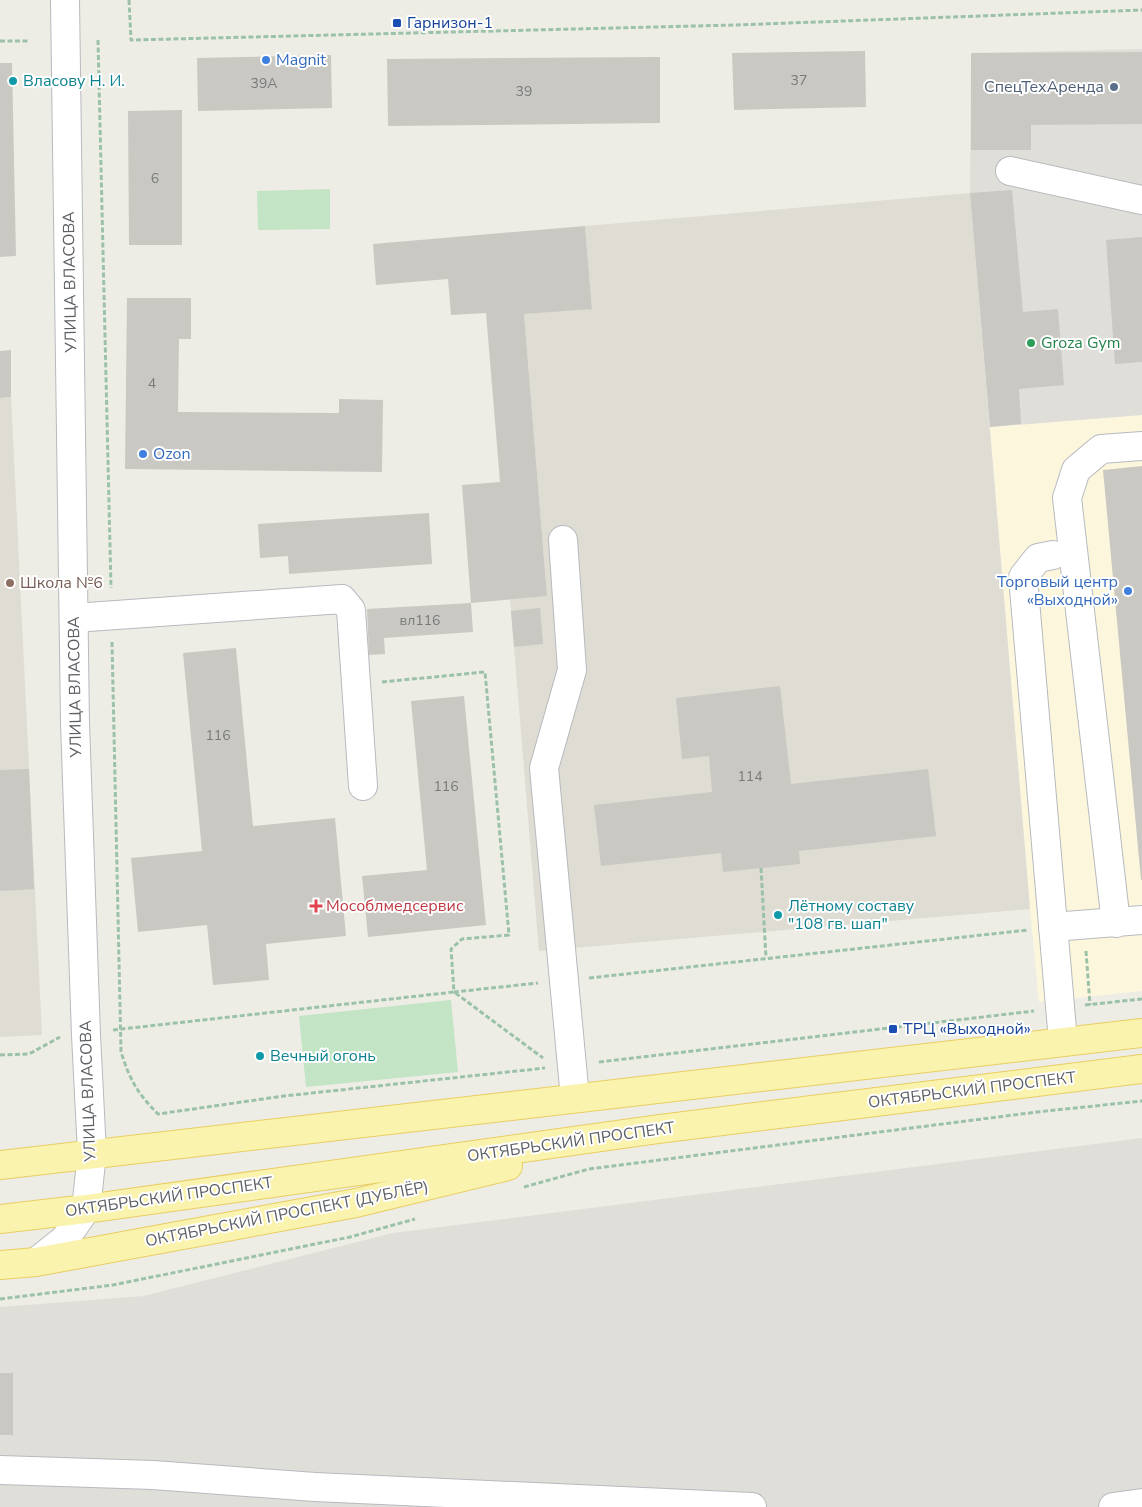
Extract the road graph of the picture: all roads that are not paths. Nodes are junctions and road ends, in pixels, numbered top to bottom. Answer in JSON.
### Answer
{"nodes":[{"id":1,"x":65,"y":0,"type":"edge"},
{"id":2,"x":1010,"y":171,"type":"dead end"},
{"id":3,"x":1142,"y":200,"type":"edge"},
{"id":4,"x":1142,"y":446,"type":"edge"},
{"id":5,"x":563,"y":540,"type":"dead end"},
{"id":6,"x":1053,"y":555,"type":"dead end"},
{"id":7,"x":74,"y":618,"type":"junction"},
{"id":8,"x":363,"y":786,"type":"dead end"},
{"id":9,"x":1129,"y":921,"type":"edge"},
{"id":10,"x":1053,"y":927,"type":"junction"},
{"id":11,"x":1142,"y":1033,"type":"edge"},
{"id":12,"x":1063,"y":1041,"type":"junction"},
{"id":13,"x":1142,"y":1070,"type":"edge"},
{"id":14,"x":575,"y":1098,"type":"junction"},
{"id":15,"x":659,"y":1129,"type":"junction"},
{"id":16,"x":92,"y":1153,"type":"junction"},
{"id":17,"x":0,"y":1165,"type":"edge"},
{"id":18,"x":86,"y":1209,"type":"junction"},
{"id":19,"x":0,"y":1219,"type":"edge"},
{"id":20,"x":36,"y":1262,"type":"junction"},
{"id":21,"x":0,"y":1265,"type":"edge"},
{"id":22,"x":0,"y":1470,"type":"edge"},
{"id":23,"x":1142,"y":1503,"type":"edge"},
{"id":24,"x":752,"y":1507,"type":"edge"},
{"id":25,"x":1113,"y":1507,"type":"edge"}],
"edges":[{"from":1,"to":7,"type":"street","name":"УЛИЦА ВЛАСОВА"},
{"from":2,"to":3,"type":"street"},
{"from":4,"to":9,"type":"street"},
{"from":5,"to":14,"type":"street"},
{"from":6,"to":10,"type":"street"},
{"from":7,"to":8,"type":"street"},
{"from":7,"to":16,"type":"street","name":"УЛИЦА ВЛАСОВА"},
{"from":9,"to":10,"type":"street"},
{"from":10,"to":12,"type":"street"},
{"from":11,"to":12,"type":"main road"},
{"from":12,"to":14,"type":"main road"},
{"from":13,"to":15,"type":"main road","name":"ОКТЯБРЬСКИЙ ПРОСПЕКТ"},
{"from":14,"to":16,"type":"main road"},
{"from":15,"to":18,"type":"main road","name":"ОКТЯБРЬСКИЙ ПРОСПЕКТ"},
{"from":15,"to":20,"type":"main road","name":"ОКТЯБРЬСКИЙ ПРОСПЕКТ (ДУБЛЁР)"},
{"from":16,"to":17,"type":"main road"},
{"from":16,"to":18,"type":"street","name":"УЛИЦА ВЛАСОВА"},
{"from":18,"to":19,"type":"main road","name":"ОКТЯБРЬСКИЙ ПРОСПЕКТ"},
{"from":18,"to":20,"type":"street","name":"УЛИЦА ВЛАСОВА"},
{"from":20,"to":21,"type":"main road","name":"ОКТЯБРЬСКИЙ ПРОСПЕКТ (ДУБЛЁР)"},
{"from":22,"to":24,"type":"street"},
{"from":23,"to":25,"type":"street"}]}
